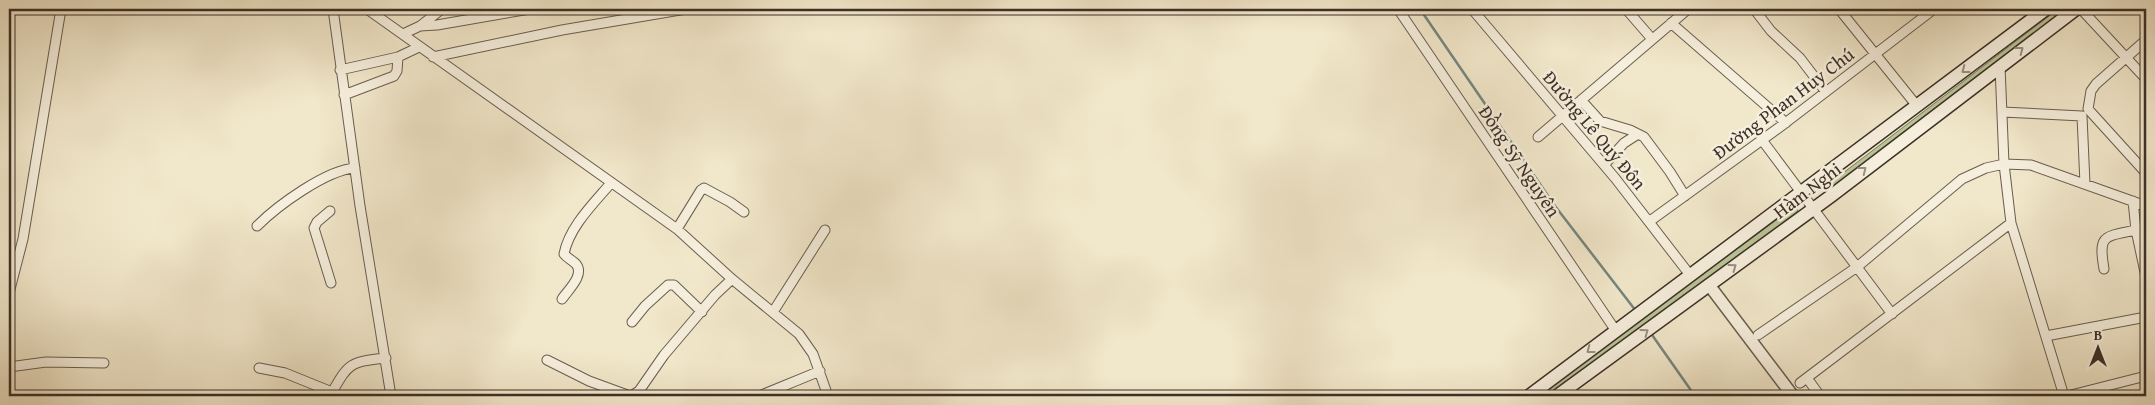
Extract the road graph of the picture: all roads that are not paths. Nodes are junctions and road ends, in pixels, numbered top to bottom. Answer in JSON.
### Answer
{"nodes":[{"id":1,"x":61,"y":9,"type":"edge"},
{"id":2,"x":332,"y":9,"type":"edge"},
{"id":3,"x":367,"y":9,"type":"edge"},
{"id":4,"x":442,"y":9,"type":"edge"},
{"id":5,"x":530,"y":9,"type":"edge"},
{"id":6,"x":686,"y":9,"type":"edge"},
{"id":7,"x":1398,"y":9,"type":"edge"},
{"id":8,"x":1472,"y":9,"type":"edge"},
{"id":9,"x":1626,"y":9,"type":"edge"},
{"id":10,"x":1688,"y":9,"type":"edge"},
{"id":11,"x":1754,"y":9,"type":"edge"},
{"id":12,"x":1840,"y":9,"type":"edge"},
{"id":13,"x":2046,"y":9,"type":"edge"},
{"id":14,"x":2076,"y":9,"type":"edge"},
{"id":15,"x":2081,"y":9,"type":"edge"},
{"id":16,"x":1929,"y":10,"type":"edge"},
{"id":17,"x":1671,"y":23,"type":"junction"},
{"id":18,"x":420,"y":26,"type":"junction"},
{"id":19,"x":403,"y":34,"type":"junction"},
{"id":20,"x":1652,"y":39,"type":"junction"},
{"id":21,"x":2146,"y":40,"type":"edge"},
{"id":22,"x":419,"y":47,"type":"junction"},
{"id":23,"x":1876,"y":53,"type":"junction"},
{"id":24,"x":398,"y":57,"type":"junction"},
{"id":25,"x":433,"y":57,"type":"junction"},
{"id":26,"x":2126,"y":57,"type":"junction"},
{"id":27,"x":2000,"y":66,"type":"junction"},
{"id":28,"x":340,"y":70,"type":"junction"},
{"id":29,"x":2146,"y":80,"type":"edge"},
{"id":30,"x":1826,"y":92,"type":"junction"},
{"id":31,"x":344,"y":95,"type":"junction"},
{"id":32,"x":1581,"y":100,"type":"junction"},
{"id":33,"x":1917,"y":106,"type":"junction"},
{"id":34,"x":2002,"y":112,"type":"junction"},
{"id":35,"x":1563,"y":116,"type":"junction"},
{"id":36,"x":1786,"y":123,"type":"junction"},
{"id":37,"x":1638,"y":134,"type":"junction"},
{"id":38,"x":1538,"y":137,"type":"dead end"},
{"id":39,"x":1762,"y":140,"type":"junction"},
{"id":40,"x":2004,"y":164,"type":"junction"},
{"id":41,"x":1604,"y":165,"type":"junction"},
{"id":42,"x":355,"y":168,"type":"junction"},
{"id":43,"x":2146,"y":173,"type":"edge"},
{"id":44,"x":611,"y":183,"type":"junction"},
{"id":45,"x":2085,"y":184,"type":"junction"},
{"id":46,"x":1801,"y":193,"type":"junction"},
{"id":47,"x":1685,"y":196,"type":"junction"},
{"id":48,"x":2133,"y":201,"type":"junction"},
{"id":49,"x":2146,"y":206,"type":"edge"},
{"id":50,"x":1813,"y":209,"type":"junction"},
{"id":51,"x":330,"y":211,"type":"dead end"},
{"id":52,"x":744,"y":212,"type":"dead end"},
{"id":53,"x":1650,"y":221,"type":"junction"},
{"id":54,"x":2011,"y":223,"type":"junction"},
{"id":55,"x":257,"y":226,"type":"dead end"},
{"id":56,"x":677,"y":229,"type":"junction"},
{"id":57,"x":825,"y":230,"type":"dead end"},
{"id":58,"x":2136,"y":230,"type":"junction"},
{"id":59,"x":1857,"y":266,"type":"junction"},
{"id":60,"x":2104,"y":269,"type":"dead end"},
{"id":61,"x":1690,"y":275,"type":"junction"},
{"id":62,"x":2146,"y":277,"type":"edge"},
{"id":63,"x":732,"y":279,"type":"junction"},
{"id":64,"x":331,"y":284,"type":"dead end"},
{"id":65,"x":1709,"y":285,"type":"junction"},
{"id":66,"x":9,"y":293,"type":"edge"},
{"id":67,"x":562,"y":299,"type":"dead end"},
{"id":68,"x":702,"y":312,"type":"junction"},
{"id":69,"x":773,"y":312,"type":"junction"},
{"id":70,"x":1892,"y":314,"type":"junction"},
{"id":71,"x":2146,"y":317,"type":"edge"},
{"id":72,"x":632,"y":322,"type":"dead end"},
{"id":73,"x":1616,"y":331,"type":"junction"},
{"id":74,"x":1758,"y":334,"type":"dead end"},
{"id":75,"x":2046,"y":336,"type":"junction"},
{"id":76,"x":386,"y":358,"type":"junction"},
{"id":77,"x":547,"y":360,"type":"dead end"},
{"id":78,"x":104,"y":362,"type":"dead end"},
{"id":79,"x":9,"y":366,"type":"edge"},
{"id":80,"x":259,"y":368,"type":"dead end"},
{"id":81,"x":820,"y":371,"type":"junction"},
{"id":82,"x":2146,"y":376,"type":"edge"},
{"id":83,"x":331,"y":394,"type":"edge"},
{"id":84,"x":391,"y":396,"type":"edge"},
{"id":85,"x":630,"y":396,"type":"edge"},
{"id":86,"x":759,"y":396,"type":"edge"},
{"id":87,"x":828,"y":396,"type":"edge"},
{"id":88,"x":1528,"y":396,"type":"edge"},
{"id":89,"x":1557,"y":396,"type":"edge"},
{"id":90,"x":1793,"y":396,"type":"edge"},
{"id":91,"x":1820,"y":396,"type":"edge"},
{"id":92,"x":2066,"y":396,"type":"edge"}],
"edges":[{"from":1,"to":66,"type":"street"},
{"from":2,"to":28,"type":"street"},
{"from":3,"to":19,"type":"street"},
{"from":4,"to":18,"type":"street"},
{"from":5,"to":18,"type":"street"},
{"from":6,"to":25,"type":"street"},
{"from":7,"to":73,"type":"street","name":"Đồng Sỹ Nguyên"},
{"from":8,"to":35,"type":"street","name":"Đường Lê Quý Đôn"},
{"from":9,"to":20,"type":"street"},
{"from":10,"to":17,"type":"street"},
{"from":11,"to":30,"type":"street"},
{"from":12,"to":23,"type":"street"},
{"from":13,"to":33,"type":"main road","name":"Hàm Nghi","one_way":true},
{"from":27,"to":14,"type":"main road","name":"Hàm Nghi","one_way":true},
{"from":15,"to":26,"type":"street"},
{"from":16,"to":23,"type":"street","name":"Đường Phan Huy Chú"},
{"from":17,"to":20,"type":"street"},
{"from":17,"to":36,"type":"street"},
{"from":18,"to":19,"type":"street"},
{"from":19,"to":22,"type":"street"},
{"from":20,"to":32,"type":"street"},
{"from":21,"to":26,"type":"street"},
{"from":22,"to":24,"type":"street"},
{"from":22,"to":25,"type":"street"},
{"from":23,"to":30,"type":"street","name":"Đường Phan Huy Chú"},
{"from":23,"to":33,"type":"street"},
{"from":24,"to":28,"type":"street"},
{"from":24,"to":31,"type":"street"},
{"from":25,"to":44,"type":"street"},
{"from":26,"to":29,"type":"street"},
{"from":26,"to":43,"type":"street"},
{"from":27,"to":34,"type":"street"},
{"from":50,"to":27,"type":"main road","name":"Hàm Nghi","one_way":true},
{"from":28,"to":31,"type":"street"},
{"from":30,"to":36,"type":"street","name":"Đường Phan Huy Chú"},
{"from":31,"to":42,"type":"street"},
{"from":32,"to":35,"type":"street"},
{"from":32,"to":37,"type":"street"},
{"from":33,"to":46,"type":"main road","name":"Hàm Nghi"},
{"from":34,"to":40,"type":"street"},
{"from":34,"to":45,"type":"street"},
{"from":35,"to":38,"type":"street"},
{"from":35,"to":41,"type":"street","name":"Đường Lê Quý Đôn"},
{"from":36,"to":39,"type":"street","name":"Đường Phan Huy Chú"},
{"from":37,"to":41,"type":"street"},
{"from":37,"to":47,"type":"street"},
{"from":39,"to":46,"type":"street"},
{"from":39,"to":47,"type":"street","name":"Đường Phan Huy Chú"},
{"from":40,"to":45,"type":"street"},
{"from":40,"to":54,"type":"street"},
{"from":40,"to":59,"type":"street"},
{"from":41,"to":53,"type":"street","name":"Đường Lê Quý Đôn"},
{"from":42,"to":55,"type":"street"},
{"from":42,"to":76,"type":"street"},
{"from":44,"to":56,"type":"street"},
{"from":44,"to":67,"type":"street"},
{"from":45,"to":48,"type":"street"},
{"from":46,"to":50,"type":"street"},
{"from":46,"to":61,"type":"main road","name":"Hàm Nghi"},
{"from":47,"to":53,"type":"street","name":"Đường Phan Huy Chú"},
{"from":48,"to":49,"type":"street"},
{"from":48,"to":58,"type":"street"},
{"from":50,"to":59,"type":"street"},
{"from":65,"to":50,"type":"main road","name":"Hàm Nghi","one_way":true},
{"from":51,"to":64,"type":"street"},
{"from":52,"to":56,"type":"street"},
{"from":53,"to":61,"type":"street","name":"Đường Lê Quý Đôn"},
{"from":54,"to":70,"type":"street"},
{"from":54,"to":75,"type":"street"},
{"from":56,"to":63,"type":"street"},
{"from":57,"to":69,"type":"street"},
{"from":58,"to":60,"type":"street"},
{"from":58,"to":62,"type":"street"},
{"from":59,"to":70,"type":"street"},
{"from":59,"to":74,"type":"street"},
{"from":61,"to":73,"type":"main road","name":"Hàm Nghi"},
{"from":63,"to":68,"type":"street"},
{"from":63,"to":69,"type":"street"},
{"from":89,"to":65,"type":"main road","name":"Hàm Nghi","one_way":true},
{"from":65,"to":90,"type":"street"},
{"from":68,"to":72,"type":"street"},
{"from":68,"to":85,"type":"street"},
{"from":69,"to":81,"type":"street"},
{"from":70,"to":91,"type":"street"},
{"from":71,"to":75,"type":"street"},
{"from":73,"to":88,"type":"main road","name":"Hàm Nghi","one_way":true},
{"from":75,"to":92,"type":"street"},
{"from":76,"to":83,"type":"street"},
{"from":76,"to":84,"type":"street"},
{"from":77,"to":85,"type":"street"},
{"from":78,"to":79,"type":"street"},
{"from":80,"to":83,"type":"street"},
{"from":81,"to":86,"type":"street"},
{"from":81,"to":87,"type":"street"},
{"from":82,"to":92,"type":"street"}]}
